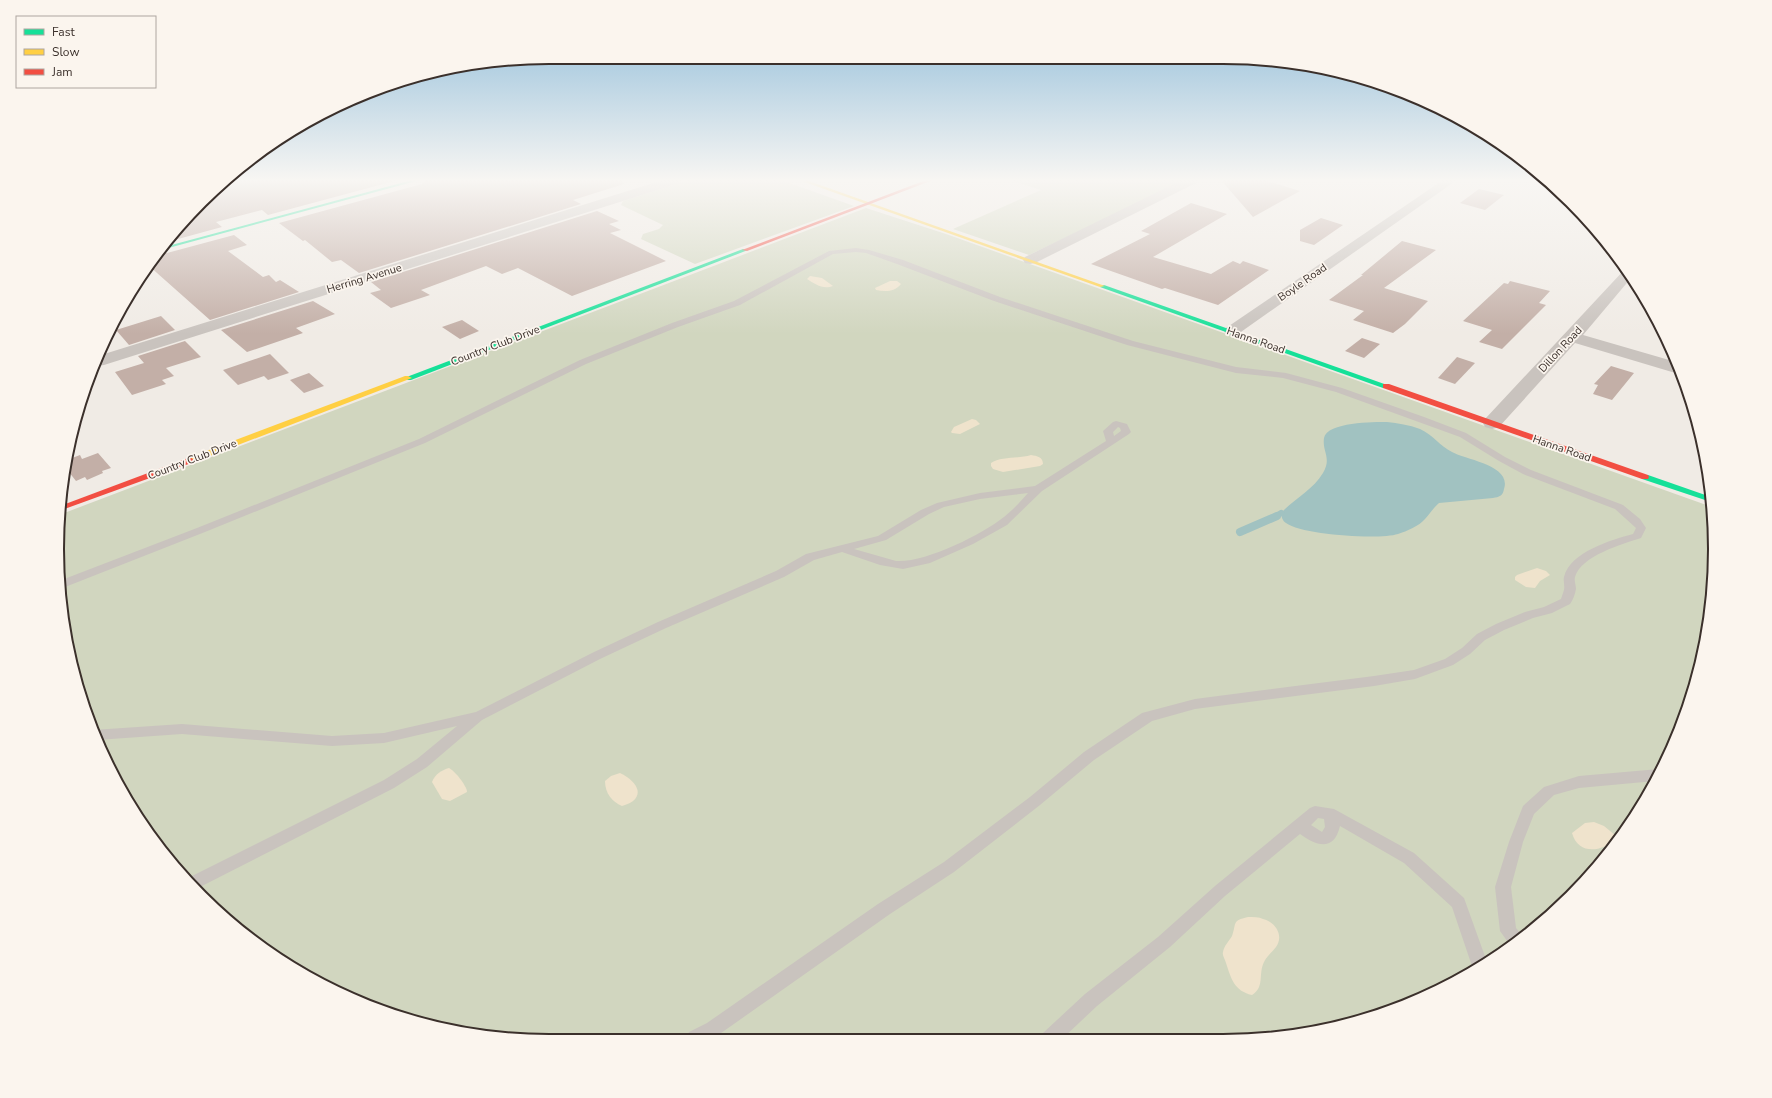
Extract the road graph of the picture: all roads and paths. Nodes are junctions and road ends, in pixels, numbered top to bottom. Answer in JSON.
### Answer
{"nodes":[{"id":1,"x":228,"y":231,"type":"edge"},
{"id":2,"x":512,"y":231,"type":"edge"},
{"id":3,"x":797,"y":231,"type":"edge"},
{"id":4,"x":947,"y":231,"type":"edge"},
{"id":5,"x":1088,"y":231,"type":"edge"},
{"id":6,"x":1375,"y":231,"type":"edge"},
{"id":7,"x":170,"y":247,"type":"edge"},
{"id":8,"x":1030,"y":260,"type":"junction"},
{"id":9,"x":1625,"y":278,"type":"edge"},
{"id":10,"x":1232,"y":331,"type":"junction"},
{"id":11,"x":1572,"y":336,"type":"junction"},
{"id":12,"x":103,"y":360,"type":"edge"},
{"id":13,"x":1672,"y":366,"type":"edge"},
{"id":14,"x":1492,"y":423,"type":"junction"},
{"id":15,"x":1111,"y":442,"type":"dead end"},
{"id":16,"x":1038,"y":489,"type":"junction"},
{"id":17,"x":1705,"y":498,"type":"edge"},
{"id":18,"x":66,"y":507,"type":"edge"},
{"id":19,"x":841,"y":548,"type":"junction"},
{"id":20,"x":65,"y":583,"type":"edge"},
{"id":21,"x":479,"y":716,"type":"junction"},
{"id":22,"x":101,"y":735,"type":"edge"},
{"id":23,"x":1652,"y":776,"type":"edge"},
{"id":24,"x":1329,"y":813,"type":"junction"},
{"id":25,"x":1300,"y":824,"type":"junction"},
{"id":26,"x":196,"y":882,"type":"edge"},
{"id":27,"x":1514,"y":937,"type":"edge"},
{"id":28,"x":1478,"y":961,"type":"edge"},
{"id":29,"x":703,"y":1034,"type":"edge"},
{"id":30,"x":1054,"y":1034,"type":"edge"}],
"edges":[{"from":1,"to":7,"type":"street"},
{"from":2,"to":12,"type":"street","name":"Herring Avenue"},
{"from":3,"to":18,"type":"street","name":"Country Club Drive"},
{"from":4,"to":8,"type":"street","name":"Hanna Road"},
{"from":5,"to":8,"type":"street"},
{"from":6,"to":10,"type":"street","name":"Boyle Road"},
{"from":8,"to":10,"type":"street","name":"Hanna Road"},
{"from":9,"to":11,"type":"street","name":"Dillon Road"},
{"from":10,"to":14,"type":"street","name":"Hanna Road"},
{"from":11,"to":13,"type":"street"},
{"from":11,"to":14,"type":"street","name":"Dillon Road"},
{"from":14,"to":17,"type":"street","name":"Hanna Road"},
{"from":15,"to":16,"type":"lane"},
{"from":16,"to":19,"type":"lane"},
{"from":16,"to":19,"type":"lane"},
{"from":19,"to":21,"type":"lane"},
{"from":20,"to":29,"type":"lane"},
{"from":21,"to":22,"type":"lane"},
{"from":21,"to":26,"type":"lane"},
{"from":23,"to":27,"type":"lane"},
{"from":24,"to":25,"type":"lane"},
{"from":24,"to":25,"type":"lane"},
{"from":24,"to":28,"type":"lane"},
{"from":25,"to":30,"type":"lane"}]}
